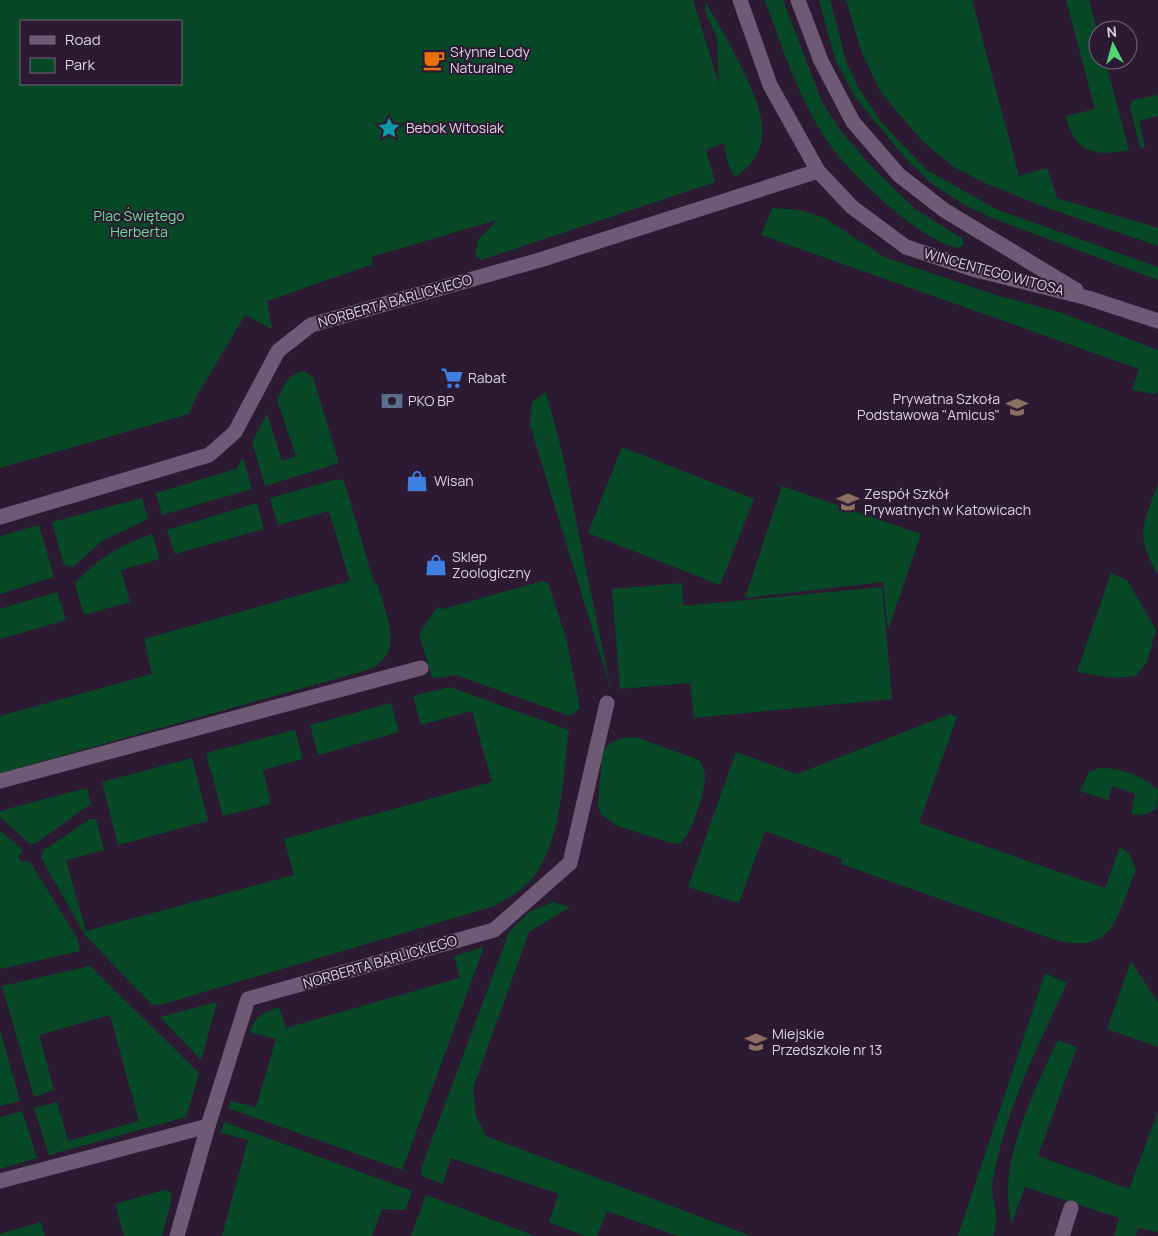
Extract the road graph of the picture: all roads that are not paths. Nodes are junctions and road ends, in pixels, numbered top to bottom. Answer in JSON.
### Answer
{"nodes":[{"id":1,"x":740,"y":0,"type":"edge"},
{"id":2,"x":798,"y":0,"type":"edge"},
{"id":3,"x":818,"y":171,"type":"junction"},
{"id":4,"x":1088,"y":298,"type":"junction"},
{"id":5,"x":1158,"y":321,"type":"edge"},
{"id":6,"x":0,"y":517,"type":"edge"},
{"id":7,"x":421,"y":668,"type":"dead end"},
{"id":8,"x":607,"y":703,"type":"dead end"},
{"id":9,"x":0,"y":781,"type":"edge"},
{"id":10,"x":208,"y":1126,"type":"junction"},
{"id":11,"x":0,"y":1181,"type":"edge"},
{"id":12,"x":1070,"y":1208,"type":"dead end"},
{"id":13,"x":177,"y":1236,"type":"edge"},
{"id":14,"x":1062,"y":1236,"type":"edge"}],
"edges":[{"from":1,"to":3,"type":"street","name":"WINCENTEGO WITOSA"},
{"from":2,"to":4,"type":"street","name":"WINCENTEGO WITOSA"},
{"from":3,"to":4,"type":"street","name":"WINCENTEGO WITOSA"},
{"from":3,"to":6,"type":"street","name":"NORBERTA BARLICKIEGO"},
{"from":4,"to":5,"type":"street","name":"WINCENTEGO WITOSA"},
{"from":7,"to":9,"type":"street"},
{"from":8,"to":10,"type":"street","name":"NORBERTA BARLICKIEGO"},
{"from":10,"to":11,"type":"street"},
{"from":10,"to":13,"type":"street","name":"NORBERTA BARLICKIEGO"},
{"from":12,"to":14,"type":"street"}]}
